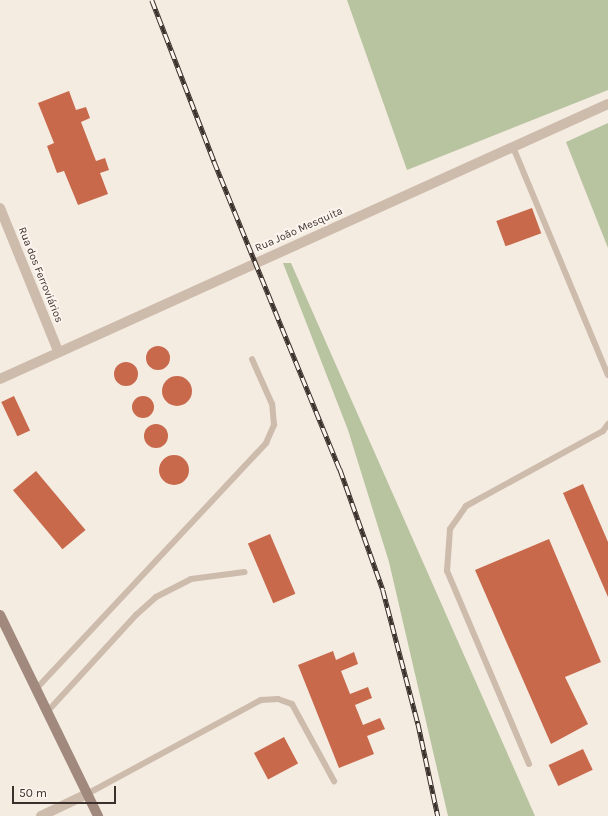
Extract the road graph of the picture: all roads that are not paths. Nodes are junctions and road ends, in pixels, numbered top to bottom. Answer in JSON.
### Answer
{"nodes":[{"id":1,"x":608,"y":104,"type":"edge"},
{"id":2,"x":513,"y":146,"type":"junction"},
{"id":3,"x":0,"y":208,"type":"edge"},
{"id":4,"x":58,"y":351,"type":"junction"},
{"id":5,"x":252,"y":359,"type":"dead end"},
{"id":6,"x":608,"y":375,"type":"edge"},
{"id":7,"x":0,"y":379,"type":"edge"},
{"id":8,"x":608,"y":424,"type":"edge"},
{"id":9,"x":246,"y":572,"type":"dead end"},
{"id":10,"x":0,"y":615,"type":"edge"},
{"id":11,"x":36,"y":689,"type":"junction"},
{"id":12,"x":47,"y":712,"type":"junction"},
{"id":13,"x":529,"y":764,"type":"dead end"},
{"id":14,"x":334,"y":781,"type":"dead end"},
{"id":15,"x":87,"y":794,"type":"junction"},
{"id":16,"x":41,"y":816,"type":"edge"},
{"id":17,"x":98,"y":816,"type":"edge"}],
"edges":[{"from":1,"to":2,"type":"street","name":"Rua João Mesquita"},
{"from":2,"to":4,"type":"street","name":"Rua João Mesquita"},
{"from":2,"to":6,"type":"lane"},
{"from":3,"to":4,"type":"street","name":"Rua dos Ferroviários"},
{"from":4,"to":7,"type":"street","name":"Rua João Mesquita"},
{"from":5,"to":11,"type":"lane"},
{"from":8,"to":13,"type":"lane"},
{"from":9,"to":12,"type":"lane"},
{"from":10,"to":11,"type":"main road"},
{"from":11,"to":12,"type":"main road"},
{"from":12,"to":15,"type":"main road"},
{"from":14,"to":15,"type":"lane"},
{"from":15,"to":16,"type":"street"},
{"from":15,"to":17,"type":"main road"}]}
